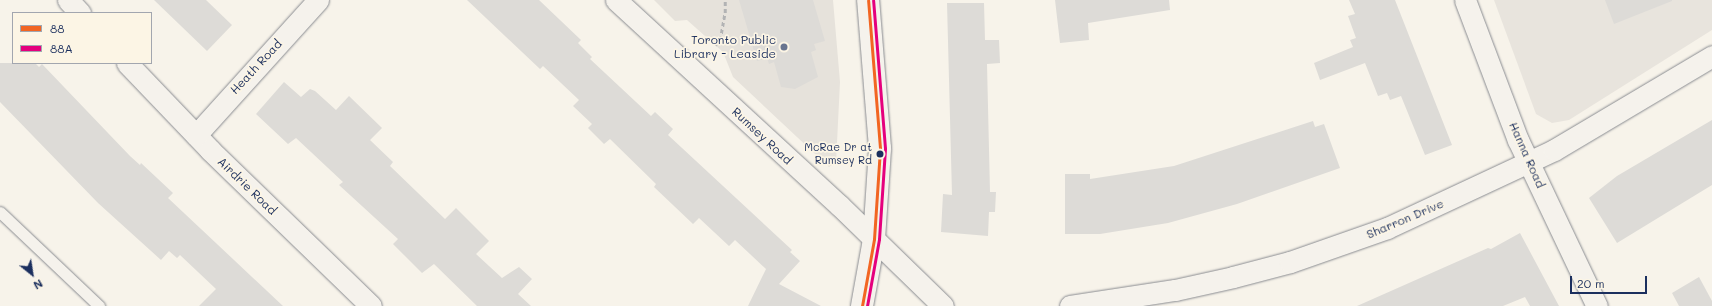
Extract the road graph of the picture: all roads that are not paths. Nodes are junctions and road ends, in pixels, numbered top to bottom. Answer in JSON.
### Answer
{"nodes":[{"id":1,"x":68,"y":0,"type":"edge"},
{"id":2,"x":318,"y":0,"type":"edge"},
{"id":3,"x":616,"y":0,"type":"edge"},
{"id":4,"x":868,"y":0,"type":"edge"},
{"id":5,"x":1465,"y":0,"type":"edge"},
{"id":6,"x":79,"y":12,"type":"edge"},
{"id":7,"x":1712,"y":56,"type":"edge"},
{"id":8,"x":128,"y":64,"type":"edge"},
{"id":9,"x":196,"y":135,"type":"junction"},
{"id":10,"x":1529,"y":163,"type":"junction"},
{"id":11,"x":0,"y":212,"type":"edge"},
{"id":12,"x":874,"y":239,"type":"junction"},
{"id":13,"x":99,"y":306,"type":"edge"},
{"id":14,"x":371,"y":306,"type":"edge"},
{"id":15,"x":862,"y":306,"type":"edge"},
{"id":16,"x":943,"y":306,"type":"edge"},
{"id":17,"x":1070,"y":306,"type":"edge"},
{"id":18,"x":1597,"y":306,"type":"edge"}],
"edges":[{"from":1,"to":6,"type":"street"},
{"from":2,"to":9,"type":"street","name":"Heath Road"},
{"from":3,"to":12,"type":"street","name":"Rumsey Road"},
{"from":4,"to":12,"type":"street"},
{"from":5,"to":10,"type":"street","name":"Hanna Road"},
{"from":7,"to":10,"type":"street","name":"Sharron Drive"},
{"from":8,"to":9,"type":"street","name":"Airdrie Road"},
{"from":9,"to":14,"type":"street","name":"Airdrie Road"},
{"from":10,"to":17,"type":"street","name":"Sharron Drive"},
{"from":10,"to":18,"type":"street","name":"Hanna Road"},
{"from":11,"to":13,"type":"lane"},
{"from":12,"to":15,"type":"street"},
{"from":12,"to":16,"type":"street","name":"Rumsey Road"}]}
